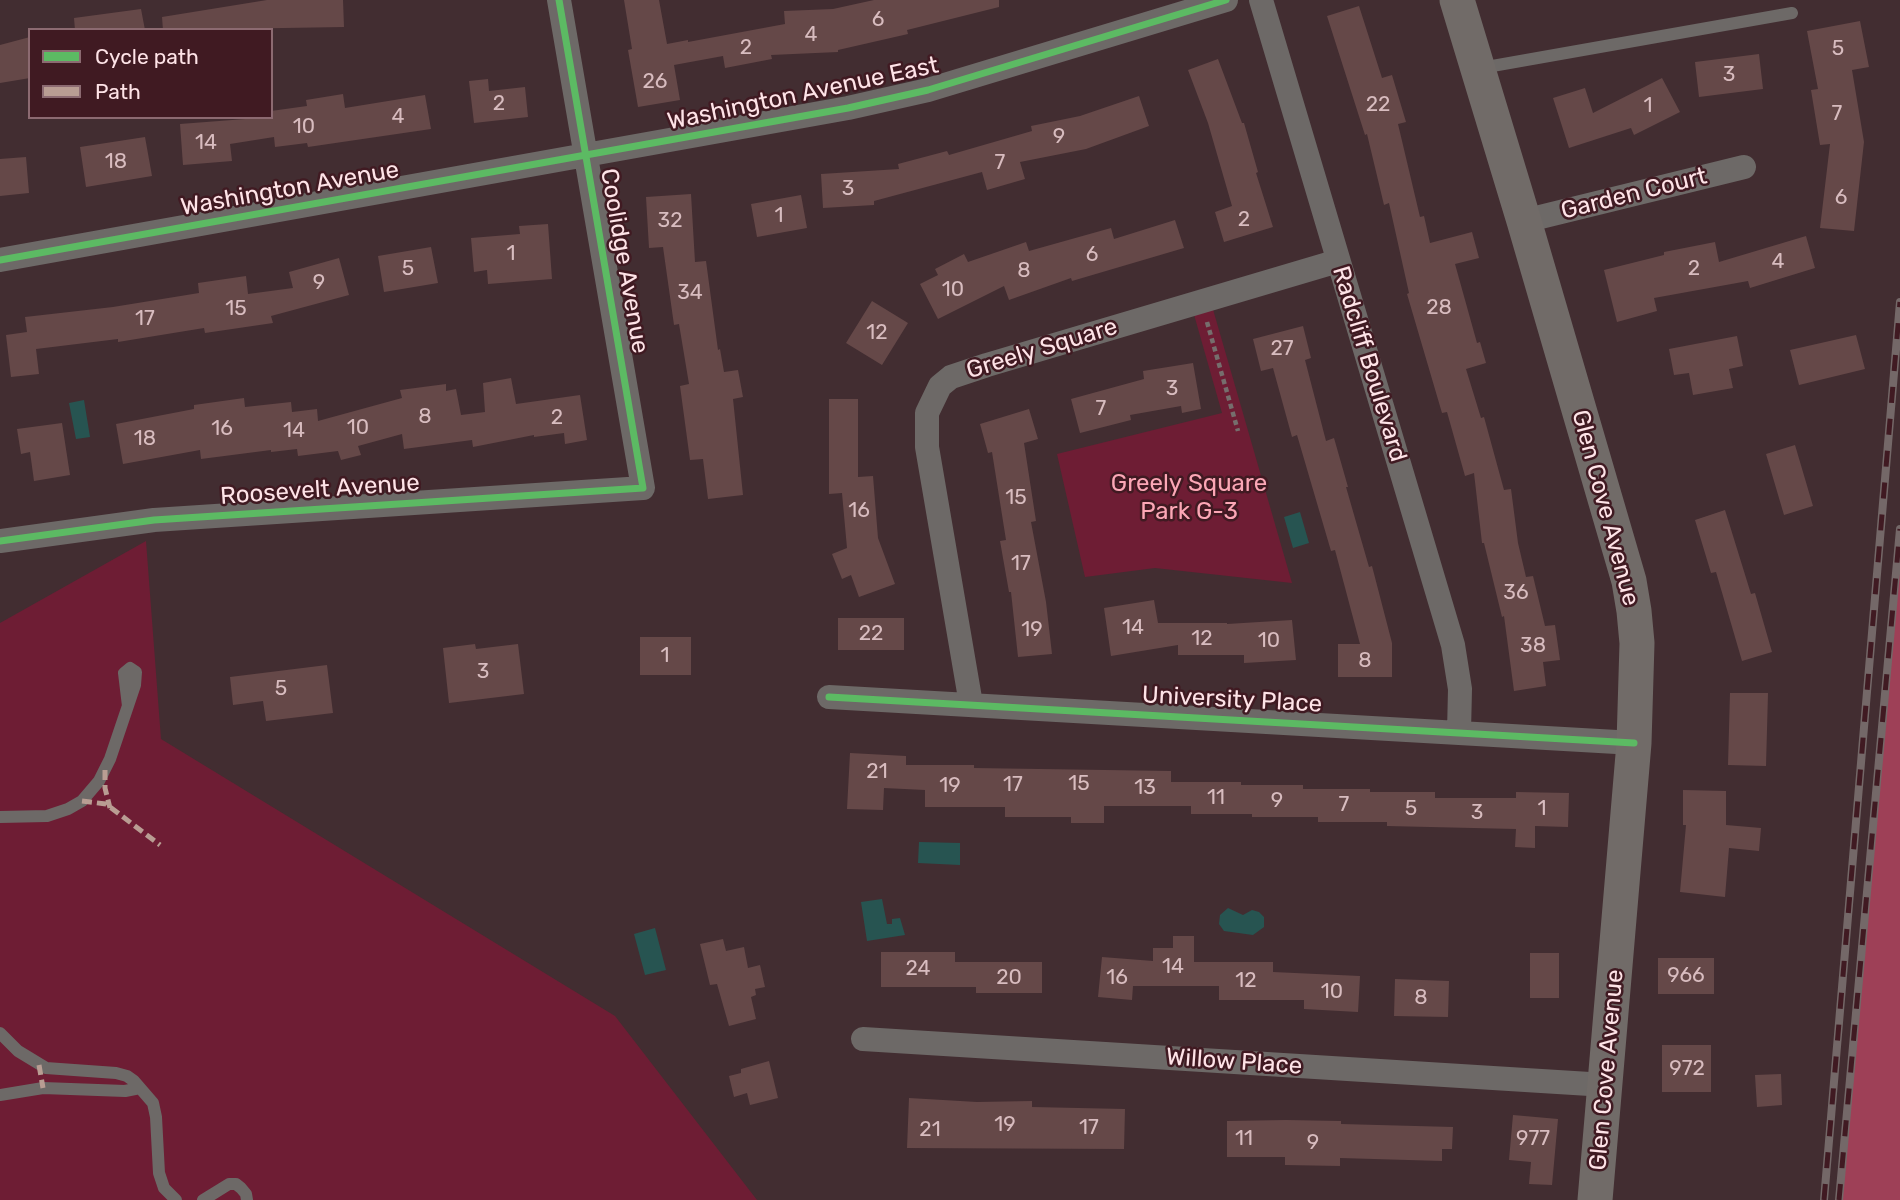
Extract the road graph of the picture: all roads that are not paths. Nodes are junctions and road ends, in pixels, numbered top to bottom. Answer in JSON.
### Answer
{"nodes":[{"id":1,"x":559,"y":0,"type":"edge"},
{"id":2,"x":1226,"y":0,"type":"edge"},
{"id":3,"x":1261,"y":0,"type":"edge"},
{"id":4,"x":1457,"y":0,"type":"edge"},
{"id":5,"x":1793,"y":13,"type":"dead end"},
{"id":6,"x":1477,"y":69,"type":"junction"},
{"id":7,"x":586,"y":157,"type":"junction"},
{"id":8,"x":1744,"y":167,"type":"dead end"},
{"id":9,"x":1524,"y":221,"type":"junction"},
{"id":10,"x":0,"y":260,"type":"edge"},
{"id":11,"x":1338,"y":261,"type":"junction"},
{"id":12,"x":643,"y":488,"type":"joint"},
{"id":13,"x":0,"y":541,"type":"edge"},
{"id":14,"x":829,"y":696,"type":"dead end"},
{"id":15,"x":971,"y":704,"type":"junction"},
{"id":16,"x":128,"y":706,"type":"dead end"},
{"id":17,"x":1459,"y":732,"type":"junction"},
{"id":18,"x":1633,"y":743,"type":"junction"},
{"id":19,"x":0,"y":817,"type":"edge"},
{"id":20,"x":0,"y":1032,"type":"edge"},
{"id":21,"x":863,"y":1039,"type":"dead end"},
{"id":22,"x":1606,"y":1085,"type":"junction"},
{"id":23,"x":140,"y":1088,"type":"junction"},
{"id":24,"x":0,"y":1095,"type":"edge"},
{"id":25,"x":176,"y":1200,"type":"edge"},
{"id":26,"x":204,"y":1200,"type":"edge"},
{"id":27,"x":247,"y":1200,"type":"edge"},
{"id":28,"x":1595,"y":1200,"type":"edge"}],
"edges":[{"from":1,"to":7,"type":"street","name":"Coolidge Avenue"},
{"from":2,"to":7,"type":"street","name":"Washington Avenue East"},
{"from":3,"to":11,"type":"street","name":"Radcliff Boulevard"},
{"from":4,"to":6,"type":"main road","name":"Glen Cove Avenue"},
{"from":5,"to":6,"type":"lane"},
{"from":6,"to":9,"type":"main road","name":"Glen Cove Avenue"},
{"from":7,"to":10,"type":"street","name":"Washington Avenue"},
{"from":7,"to":12,"type":"street","name":"Coolidge Avenue"},
{"from":8,"to":9,"type":"street","name":"Garden Court"},
{"from":9,"to":18,"type":"main road","name":"Glen Cove Avenue"},
{"from":11,"to":15,"type":"street","name":"Greely Square"},
{"from":11,"to":17,"type":"street","name":"Radcliff Boulevard"},
{"from":12,"to":13,"type":"street","name":"Roosevelt Avenue"},
{"from":14,"to":15,"type":"street","name":"University Place"},
{"from":15,"to":17,"type":"street","name":"University Place"},
{"from":16,"to":19,"type":"lane"},
{"from":17,"to":18,"type":"street","name":"University Place"},
{"from":18,"to":22,"type":"main road","name":"Glen Cove Avenue"},
{"from":20,"to":23,"type":"lane"},
{"from":21,"to":22,"type":"street","name":"Willow Place"},
{"from":22,"to":28,"type":"main road","name":"Glen Cove Avenue"},
{"from":23,"to":24,"type":"lane"},
{"from":23,"to":25,"type":"lane"},
{"from":26,"to":27,"type":"lane"}]}
